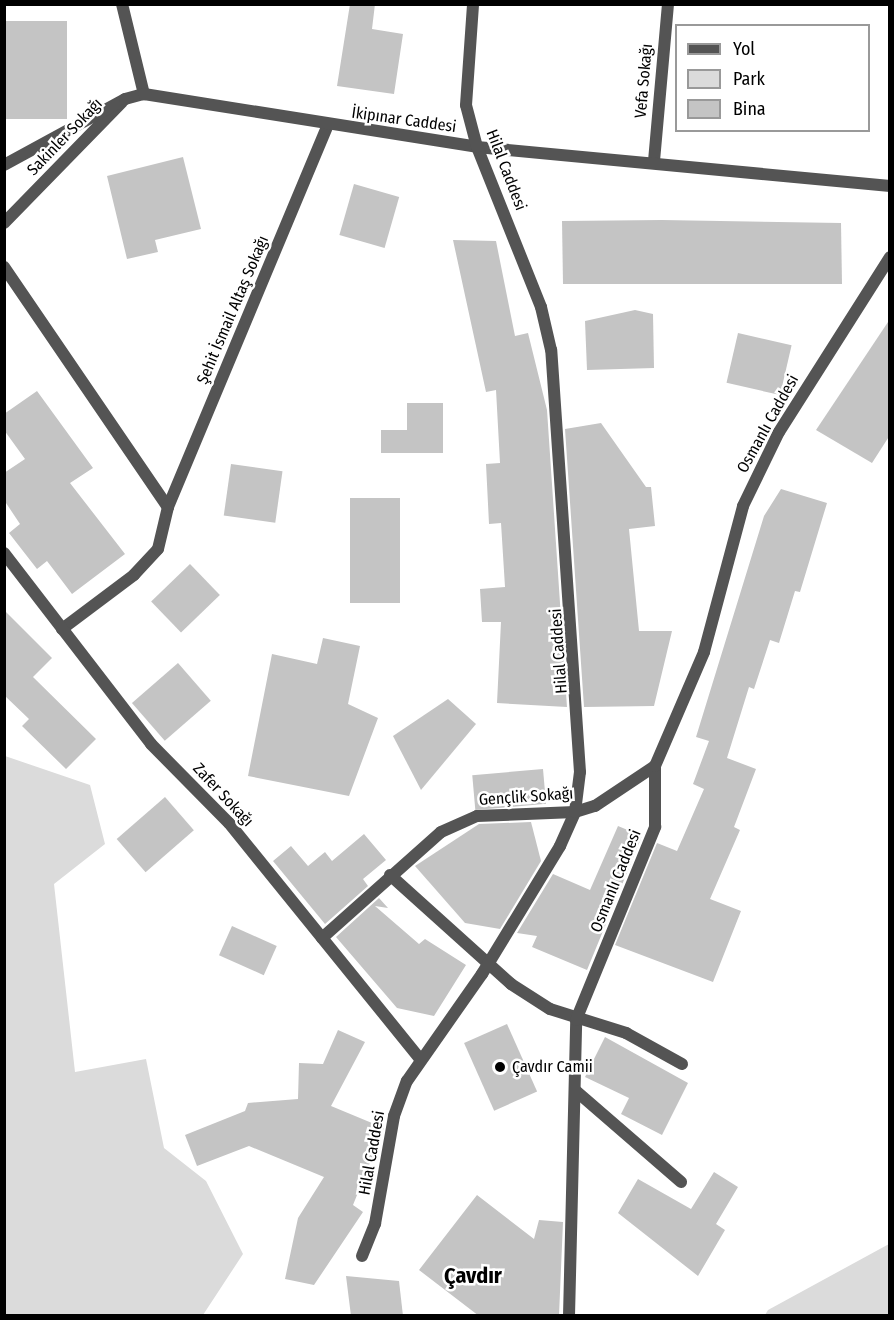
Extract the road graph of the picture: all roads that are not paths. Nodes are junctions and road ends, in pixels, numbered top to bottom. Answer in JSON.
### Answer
{"nodes":[{"id":1,"x":122,"y":4,"type":"edge"},
{"id":2,"x":473,"y":4,"type":"edge"},
{"id":3,"x":668,"y":4,"type":"edge"},
{"id":4,"x":144,"y":94,"type":"junction"},
{"id":5,"x":124,"y":99,"type":"junction"},
{"id":6,"x":328,"y":125,"type":"junction"},
{"id":7,"x":477,"y":147,"type":"junction"},
{"id":8,"x":654,"y":161,"type":"junction"},
{"id":9,"x":4,"y":165,"type":"edge"},
{"id":10,"x":890,"y":186,"type":"edge"},
{"id":11,"x":4,"y":223,"type":"edge"},
{"id":12,"x":890,"y":257,"type":"edge"},
{"id":13,"x":4,"y":267,"type":"edge"},
{"id":14,"x":168,"y":507,"type":"junction"},
{"id":15,"x":4,"y":553,"type":"edge"},
{"id":16,"x":62,"y":629,"type":"junction"},
{"id":17,"x":655,"y":766,"type":"junction"},
{"id":18,"x":575,"y":812,"type":"junction"},
{"id":19,"x":390,"y":875,"type":"junction"},
{"id":20,"x":322,"y":938,"type":"junction"},
{"id":21,"x":487,"y":966,"type":"junction"},
{"id":22,"x":576,"y":1020,"type":"junction"},
{"id":23,"x":419,"y":1058,"type":"junction"},
{"id":24,"x":682,"y":1064,"type":"dead end"},
{"id":25,"x":576,"y":1091,"type":"junction"},
{"id":26,"x":681,"y":1182,"type":"dead end"},
{"id":27,"x":362,"y":1256,"type":"dead end"},
{"id":28,"x":569,"y":1316,"type":"edge"}],
"edges":[{"from":1,"to":4,"type":"street"},
{"from":2,"to":7,"type":"street","name":"Hilal Caddesi"},
{"from":3,"to":8,"type":"street","name":"Vefa Sokağı"},
{"from":4,"to":5,"type":"street","name":"İkipınar Caddesi"},
{"from":4,"to":6,"type":"street","name":"İkipınar Caddesi"},
{"from":5,"to":9,"type":"street","name":"İkipınar Caddesi"},
{"from":5,"to":11,"type":"street","name":"Sakinler Sokağı"},
{"from":6,"to":7,"type":"street","name":"İkipınar Caddesi"},
{"from":6,"to":14,"type":"street","name":"Şehit İsmail Altaş Sokağı"},
{"from":7,"to":8,"type":"street","name":"İkipınar Caddesi"},
{"from":7,"to":18,"type":"street","name":"Hilal Caddesi"},
{"from":8,"to":10,"type":"street","name":"İkipınar Caddesi"},
{"from":12,"to":17,"type":"street","name":"Osmanlı Caddesi"},
{"from":13,"to":14,"type":"street"},
{"from":14,"to":16,"type":"street","name":"Şehit İsmail Altaş Sokağı"},
{"from":15,"to":16,"type":"street","name":"Zafer Sokağı"},
{"from":16,"to":20,"type":"street","name":"Zafer Sokağı"},
{"from":17,"to":18,"type":"street","name":"Gençlik Sokağı"},
{"from":17,"to":22,"type":"street","name":"Osmanlı Caddesi"},
{"from":18,"to":19,"type":"street","name":"Gençlik Sokağı"},
{"from":18,"to":21,"type":"street","name":"Hilal Caddesi"},
{"from":19,"to":20,"type":"street","name":"Gençlik Sokağı"},
{"from":19,"to":21,"type":"street"},
{"from":20,"to":23,"type":"street","name":"Zafer Sokağı"},
{"from":21,"to":22,"type":"street"},
{"from":21,"to":23,"type":"street","name":"Hilal Caddesi"},
{"from":22,"to":24,"type":"street"},
{"from":22,"to":25,"type":"street","name":"Osmanlı Caddesi"},
{"from":23,"to":27,"type":"street","name":"Hilal Caddesi"},
{"from":25,"to":26,"type":"street"},
{"from":25,"to":28,"type":"street","name":"Osmanlı Caddesi"}]}
